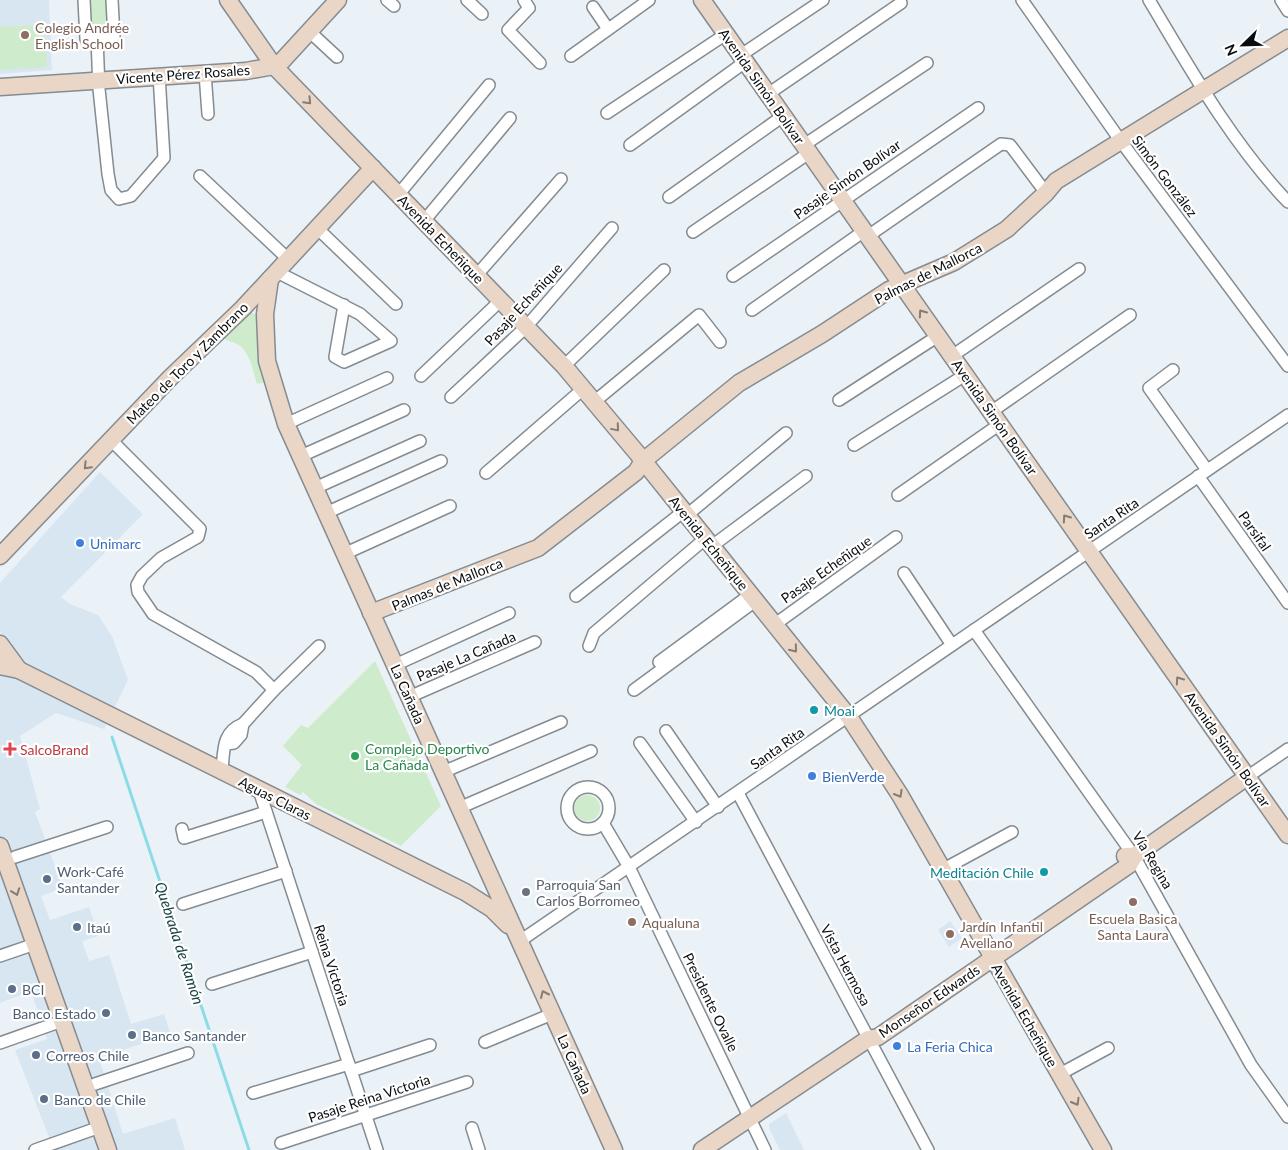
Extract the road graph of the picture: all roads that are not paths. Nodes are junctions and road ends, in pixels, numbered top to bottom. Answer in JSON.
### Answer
{"nodes":[{"id":1,"x":84,"y":0,"type":"edge"},
{"id":2,"x":112,"y":0,"type":"edge"},
{"id":3,"x":228,"y":0,"type":"edge"},
{"id":4,"x":338,"y":0,"type":"edge"},
{"id":5,"x":467,"y":0,"type":"edge"},
{"id":6,"x":524,"y":0,"type":"edge"},
{"id":7,"x":649,"y":0,"type":"edge"},
{"id":8,"x":702,"y":0,"type":"edge"},
{"id":9,"x":823,"y":0,"type":"edge"},
{"id":10,"x":1022,"y":0,"type":"edge"},
{"id":11,"x":1149,"y":0,"type":"edge"},
{"id":12,"x":1281,"y":0,"type":"edge"},
{"id":13,"x":901,"y":4,"type":"dead end"},
{"id":14,"x":593,"y":7,"type":"dead end"},
{"id":15,"x":1288,"y":11,"type":"edge"},
{"id":16,"x":482,"y":14,"type":"dead end"},
{"id":17,"x":608,"y":29,"type":"junction"},
{"id":18,"x":309,"y":31,"type":"junction"},
{"id":19,"x":726,"y":34,"type":"junction"},
{"id":20,"x":96,"y":38,"type":"junction"},
{"id":21,"x":1288,"y":38,"type":"edge"},
{"id":22,"x":571,"y":56,"type":"dead end"},
{"id":23,"x":338,"y":57,"type":"dead end"},
{"id":24,"x":743,"y":58,"type":"junction"},
{"id":25,"x":540,"y":62,"type":"dead end"},
{"id":26,"x":927,"y":62,"type":"dead end"},
{"id":27,"x":274,"y":66,"type":"junction"},
{"id":28,"x":205,"y":73,"type":"junction"},
{"id":29,"x":159,"y":75,"type":"junction"},
{"id":30,"x":99,"y":80,"type":"junction"},
{"id":31,"x":489,"y":85,"type":"dead end"},
{"id":32,"x":0,"y":87,"type":"edge"},
{"id":33,"x":1203,"y":90,"type":"junction"},
{"id":34,"x":768,"y":94,"type":"junction"},
{"id":35,"x":978,"y":108,"type":"dead end"},
{"id":36,"x":607,"y":113,"type":"dead end"},
{"id":37,"x":208,"y":114,"type":"dead end"},
{"id":38,"x":783,"y":116,"type":"junction"},
{"id":39,"x":510,"y":118,"type":"dead end"},
{"id":40,"x":1120,"y":140,"type":"junction"},
{"id":41,"x":630,"y":145,"type":"dead end"},
{"id":42,"x":806,"y":149,"type":"junction"},
{"id":43,"x":373,"y":168,"type":"junction"},
{"id":44,"x":200,"y":176,"type":"dead end"},
{"id":45,"x":561,"y":179,"type":"dead end"},
{"id":46,"x":1046,"y":193,"type":"junction"},
{"id":47,"x":398,"y":194,"type":"junction"},
{"id":48,"x":670,"y":197,"type":"dead end"},
{"id":49,"x":842,"y":200,"type":"junction"},
{"id":50,"x":1288,"y":202,"type":"edge"},
{"id":51,"x":424,"y":221,"type":"junction"},
{"id":52,"x":317,"y":228,"type":"junction"},
{"id":53,"x":612,"y":228,"type":"dead end"},
{"id":54,"x":693,"y":232,"type":"dead end"},
{"id":55,"x":866,"y":234,"type":"junction"},
{"id":56,"x":288,"y":259,"type":"junction"},
{"id":57,"x":1079,"y":269,"type":"dead end"},
{"id":58,"x":664,"y":270,"type":"dead end"},
{"id":59,"x":273,"y":276,"type":"junction"},
{"id":60,"x":476,"y":276,"type":"junction"},
{"id":61,"x":733,"y":276,"type":"dead end"},
{"id":62,"x":901,"y":283,"type":"junction"},
{"id":63,"x":255,"y":296,"type":"junction"},
{"id":64,"x":500,"y":301,"type":"junction"},
{"id":65,"x":396,"y":304,"type":"dead end"},
{"id":66,"x":344,"y":306,"type":"junction"},
{"id":67,"x":752,"y":310,"type":"dead end"},
{"id":68,"x":265,"y":314,"type":"junction"},
{"id":69,"x":1130,"y":315,"type":"dead end"},
{"id":70,"x":526,"y":327,"type":"junction"},
{"id":71,"x":938,"y":336,"type":"junction"},
{"id":72,"x":720,"y":342,"type":"dead end"},
{"id":73,"x":952,"y":356,"type":"junction"},
{"id":74,"x":564,"y":366,"type":"junction"},
{"id":75,"x":1288,"y":366,"type":"edge"},
{"id":76,"x":1173,"y":370,"type":"dead end"},
{"id":77,"x":965,"y":375,"type":"junction"},
{"id":78,"x":421,"y":376,"type":"dead end"},
{"id":79,"x":387,"y":378,"type":"dead end"},
{"id":80,"x":589,"y":395,"type":"junction"},
{"id":81,"x":452,"y":397,"type":"dead end"},
{"id":82,"x":839,"y":400,"type":"dead end"},
{"id":83,"x":404,"y":410,"type":"dead end"},
{"id":84,"x":1288,"y":415,"type":"edge"},
{"id":85,"x":995,"y":418,"type":"junction"},
{"id":86,"x":286,"y":424,"type":"junction"},
{"id":87,"x":786,"y":433,"type":"dead end"},
{"id":88,"x":111,"y":440,"type":"junction"},
{"id":89,"x":420,"y":441,"type":"dead end"},
{"id":90,"x":854,"y":446,"type":"dead end"},
{"id":91,"x":301,"y":456,"type":"junction"},
{"id":92,"x":441,"y":461,"type":"dead end"},
{"id":93,"x":643,"y":461,"type":"junction"},
{"id":94,"x":486,"y":473,"type":"dead end"},
{"id":95,"x":1203,"y":473,"type":"junction"},
{"id":96,"x":806,"y":476,"type":"dead end"},
{"id":97,"x":315,"y":488,"type":"junction"},
{"id":98,"x":898,"y":495,"type":"dead end"},
{"id":99,"x":450,"y":506,"type":"dead end"},
{"id":100,"x":326,"y":513,"type":"junction"},
{"id":101,"x":686,"y":513,"type":"junction"},
{"id":102,"x":896,"y":537,"type":"dead end"},
{"id":103,"x":709,"y":542,"type":"junction"},
{"id":104,"x":1089,"y":551,"type":"junction"},
{"id":105,"x":344,"y":554,"type":"junction"},
{"id":106,"x":0,"y":556,"type":"edge"},
{"id":107,"x":904,"y":574,"type":"dead end"},
{"id":108,"x":576,"y":596,"type":"dead end"},
{"id":109,"x":753,"y":598,"type":"junction"},
{"id":110,"x":1288,"y":603,"type":"edge"},
{"id":111,"x":371,"y":613,"type":"junction"},
{"id":112,"x":509,"y":613,"type":"dead end"},
{"id":113,"x":774,"y":625,"type":"junction"},
{"id":114,"x":974,"y":630,"type":"junction"},
{"id":115,"x":536,"y":642,"type":"dead end"},
{"id":116,"x":0,"y":645,"type":"edge"},
{"id":117,"x":319,"y":646,"type":"dead end"},
{"id":118,"x":590,"y":646,"type":"dead end"},
{"id":119,"x":952,"y":646,"type":"junction"},
{"id":120,"x":659,"y":662,"type":"dead end"},
{"id":121,"x":395,"y":664,"type":"junction"},
{"id":122,"x":0,"y":666,"type":"edge"},
{"id":123,"x":19,"y":670,"type":"junction"},
{"id":124,"x":274,"y":690,"type":"junction"},
{"id":125,"x":634,"y":690,"type":"dead end"},
{"id":126,"x":409,"y":697,"type":"junction"},
{"id":127,"x":849,"y":716,"type":"junction"},
{"id":128,"x":561,"y":722,"type":"dead end"},
{"id":129,"x":666,"y":731,"type":"dead end"},
{"id":130,"x":640,"y":743,"type":"dead end"},
{"id":131,"x":1288,"y":749,"type":"edge"},
{"id":132,"x":590,"y":751,"type":"dead end"},
{"id":133,"x":222,"y":770,"type":"junction"},
{"id":134,"x":443,"y":772,"type":"junction"},
{"id":135,"x":1247,"y":777,"type":"junction"},
{"id":136,"x":259,"y":790,"type":"junction"},
{"id":137,"x":738,"y":793,"type":"junction"},
{"id":138,"x":718,"y":807,"type":"junction"},
{"id":139,"x":460,"y":808,"type":"junction"},
{"id":140,"x":266,"y":812,"type":"junction"},
{"id":141,"x":696,"y":822,"type":"junction"},
{"id":142,"x":603,"y":823,"type":"dead end"},
{"id":143,"x":107,"y":827,"type":"dead end"},
{"id":144,"x":182,"y":830,"type":"dead end"},
{"id":145,"x":1012,"y":832,"type":"dead end"},
{"id":146,"x":1288,"y":835,"type":"edge"},
{"id":147,"x":0,"y":846,"type":"edge"},
{"id":148,"x":1134,"y":856,"type":"junction"},
{"id":149,"x":7,"y":861,"type":"edge"},
{"id":150,"x":629,"y":867,"type":"junction"},
{"id":151,"x":942,"y":870,"type":"junction"},
{"id":152,"x":286,"y":871,"type":"junction"},
{"id":153,"x":493,"y":881,"type":"junction"},
{"id":154,"x":477,"y":899,"type":"junction"},
{"id":155,"x":183,"y":904,"type":"dead end"},
{"id":156,"x":520,"y":941,"type":"junction"},
{"id":157,"x":35,"y":944,"type":"junction"},
{"id":158,"x":312,"y":952,"type":"junction"},
{"id":159,"x":989,"y":953,"type":"junction"},
{"id":160,"x":0,"y":956,"type":"edge"},
{"id":161,"x":212,"y":984,"type":"dead end"},
{"id":162,"x":552,"y":1014,"type":"junction"},
{"id":163,"x":62,"y":1021,"type":"junction"},
{"id":164,"x":868,"y":1039,"type":"junction"},
{"id":165,"x":485,"y":1042,"type":"dead end"},
{"id":166,"x":0,"y":1043,"type":"edge"},
{"id":167,"x":430,"y":1045,"type":"dead end"},
{"id":168,"x":1108,"y":1048,"type":"dead end"},
{"id":169,"x":188,"y":1053,"type":"dead end"},
{"id":170,"x":350,"y":1068,"type":"junction"},
{"id":171,"x":1060,"y":1074,"type":"junction"},
{"id":172,"x":467,"y":1082,"type":"dead end"},
{"id":173,"x":95,"y":1084,"type":"dead end"},
{"id":174,"x":253,"y":1093,"type":"dead end"},
{"id":175,"x":366,"y":1115,"type":"junction"},
{"id":176,"x":1288,"y":1117,"type":"edge"},
{"id":177,"x":750,"y":1118,"type":"junction"},
{"id":178,"x":100,"y":1127,"type":"junction"},
{"id":179,"x":472,"y":1128,"type":"dead end"},
{"id":180,"x":281,"y":1143,"type":"dead end"},
{"id":181,"x":35,"y":1150,"type":"edge"},
{"id":182,"x":108,"y":1150,"type":"edge"},
{"id":183,"x":377,"y":1150,"type":"edge"},
{"id":184,"x":479,"y":1150,"type":"edge"},
{"id":185,"x":614,"y":1150,"type":"edge"},
{"id":186,"x":702,"y":1150,"type":"edge"},
{"id":187,"x":765,"y":1150,"type":"edge"},
{"id":188,"x":928,"y":1150,"type":"edge"},
{"id":189,"x":1103,"y":1150,"type":"edge"}],
"edges":[{"from":1,"to":20,"type":"street"},
{"from":2,"to":20,"type":"street"},
{"from":3,"to":27,"type":"street","name":"Avenida Echeñique"},
{"from":4,"to":18,"type":"street"},
{"from":5,"to":16,"type":"street"},
{"from":6,"to":25,"type":"street"},
{"from":7,"to":17,"type":"street"},
{"from":8,"to":19,"type":"street","name":"Avenida Simón Bolívar"},
{"from":9,"to":24,"type":"street"},
{"from":10,"to":40,"type":"street","name":"Simón González"},
{"from":11,"to":33,"type":"street"},
{"from":12,"to":15,"type":"street"},
{"from":13,"to":34,"type":"street"},
{"from":14,"to":17,"type":"street"},
{"from":17,"to":22,"type":"street"},
{"from":18,"to":23,"type":"street"},
{"from":18,"to":27,"type":"street"},
{"from":19,"to":24,"type":"street","name":"Avenida Simón Bolívar"},
{"from":19,"to":36,"type":"street"},
{"from":20,"to":30,"type":"street"},
{"from":21,"to":33,"type":"street","name":"Palmas de Mallorca"},
{"from":24,"to":34,"type":"street","name":"Avenida Simón Bolívar"},
{"from":24,"to":41,"type":"street"},
{"from":26,"to":42,"type":"street"},
{"from":27,"to":28,"type":"street","name":"Vicente Pérez Rosales"},
{"from":27,"to":43,"type":"street","name":"Avenida Echeñique","one_way":true},
{"from":28,"to":29,"type":"street","name":"Vicente Pérez Rosales"},
{"from":28,"to":37,"type":"street"},
{"from":29,"to":30,"type":"street","name":"Vicente Pérez Rosales"},
{"from":29,"to":30,"type":"street"},
{"from":30,"to":32,"type":"street","name":"Vicente Pérez Rosales"},
{"from":31,"to":47,"type":"street"},
{"from":33,"to":40,"type":"street","name":"Palmas de Mallorca"},
{"from":33,"to":50,"type":"street"},
{"from":34,"to":38,"type":"street","name":"Avenida Simón Bolívar"},
{"from":35,"to":49,"type":"street","name":"Pasaje Simón Bolívar"},
{"from":38,"to":42,"type":"street","name":"Avenida Simón Bolívar"},
{"from":38,"to":48,"type":"street"},
{"from":39,"to":51,"type":"street"},
{"from":40,"to":46,"type":"street","name":"Palmas de Mallorca"},
{"from":40,"to":75,"type":"street","name":"Simón González"},
{"from":42,"to":49,"type":"street","name":"Avenida Simón Bolívar"},
{"from":42,"to":54,"type":"street"},
{"from":43,"to":47,"type":"street","name":"Avenida Echeñique"},
{"from":43,"to":52,"type":"street","name":"Mateo de Toro y Zambrano"},
{"from":44,"to":56,"type":"street"},
{"from":45,"to":60,"type":"street"},
{"from":46,"to":55,"type":"street"},
{"from":46,"to":62,"type":"street","name":"Palmas de Mallorca"},
{"from":47,"to":51,"type":"street","name":"Avenida Echeñique"},
{"from":49,"to":55,"type":"street","name":"Avenida Simón Bolívar"},
{"from":49,"to":61,"type":"street","name":"Pasaje Simón Bolívar"},
{"from":51,"to":60,"type":"street","name":"Avenida Echeñique"},
{"from":52,"to":56,"type":"street","name":"Mateo de Toro y Zambrano"},
{"from":52,"to":65,"type":"street"},
{"from":53,"to":70,"type":"street","name":"Pasaje Echeñique"},
{"from":55,"to":62,"type":"street","name":"Avenida Simón Bolívar"},
{"from":55,"to":67,"type":"street"},
{"from":56,"to":59,"type":"street","name":"Mateo de Toro y Zambrano"},
{"from":57,"to":73,"type":"street"},
{"from":58,"to":74,"type":"street"},
{"from":59,"to":63,"type":"street","name":"Mateo de Toro y Zambrano"},
{"from":59,"to":66,"type":"street"},
{"from":59,"to":68,"type":"street","name":"La Cañada"},
{"from":60,"to":64,"type":"street","name":"Avenida Echeñique"},
{"from":71,"to":62,"type":"street","name":"Avenida Simón Bolívar","one_way":true},
{"from":62,"to":93,"type":"street","name":"Palmas de Mallorca"},
{"from":63,"to":68,"type":"street","name":"La Cañada"},
{"from":63,"to":88,"type":"street","name":"Mateo de Toro y Zambrano"},
{"from":64,"to":70,"type":"street","name":"Avenida Echeñique"},
{"from":64,"to":78,"type":"street","name":"Pasaje Echeñique"},
{"from":66,"to":66,"type":"street"},
{"from":68,"to":86,"type":"street","name":"La Cañada"},
{"from":69,"to":85,"type":"street"},
{"from":70,"to":74,"type":"street","name":"Avenida Echeñique"},
{"from":70,"to":81,"type":"street","name":"Pasaje Echeñique"},
{"from":71,"to":73,"type":"street","name":"Avenida Simón Bolívar"},
{"from":71,"to":82,"type":"street"},
{"from":72,"to":80,"type":"street"},
{"from":73,"to":77,"type":"street","name":"Avenida Simón Bolívar"},
{"from":74,"to":80,"type":"street","name":"Avenida Echeñique"},
{"from":76,"to":95,"type":"street","name":"Parsifal"},
{"from":77,"to":85,"type":"street","name":"Avenida Simón Bolívar"},
{"from":77,"to":90,"type":"street"},
{"from":79,"to":86,"type":"street"},
{"from":80,"to":93,"type":"street","name":"Avenida Echeñique","one_way":true},
{"from":80,"to":94,"type":"street"},
{"from":83,"to":91,"type":"street"},
{"from":84,"to":95,"type":"street","name":"Santa Rita"},
{"from":85,"to":98,"type":"street"},
{"from":104,"to":85,"type":"street","name":"Avenida Simón Bolívar","one_way":true},
{"from":86,"to":91,"type":"street","name":"La Cañada"},
{"from":87,"to":101,"type":"street"},
{"from":88,"to":106,"type":"street","name":"Mateo de Toro y Zambrano","one_way":true},
{"from":88,"to":124,"type":"street"},
{"from":89,"to":97,"type":"street"},
{"from":91,"to":97,"type":"street","name":"La Cañada"},
{"from":92,"to":100,"type":"street"},
{"from":93,"to":101,"type":"street","name":"Avenida Echeñique"},
{"from":93,"to":111,"type":"street","name":"Palmas de Mallorca"},
{"from":95,"to":104,"type":"street","name":"Santa Rita"},
{"from":95,"to":110,"type":"street","name":"Parsifal"},
{"from":96,"to":103,"type":"street"},
{"from":97,"to":100,"type":"street","name":"La Cañada"},
{"from":99,"to":105,"type":"street"},
{"from":100,"to":105,"type":"street","name":"La Cañada"},
{"from":101,"to":103,"type":"street","name":"Avenida Echeñique"},
{"from":101,"to":108,"type":"street"},
{"from":102,"to":113,"type":"street","name":"Pasaje Echeñique"},
{"from":103,"to":109,"type":"street","name":"Avenida Echeñique"},
{"from":103,"to":118,"type":"street"},
{"from":104,"to":114,"type":"street","name":"Santa Rita"},
{"from":135,"to":104,"type":"street","name":"Avenida Simón Bolívar","one_way":true},
{"from":105,"to":111,"type":"street","name":"La Cañada"},
{"from":107,"to":119,"type":"street"},
{"from":109,"to":113,"type":"street","name":"Avenida Echeñique"},
{"from":109,"to":120,"type":"street"},
{"from":109,"to":125,"type":"street"},
{"from":111,"to":121,"type":"street","name":"La Cañada"},
{"from":112,"to":121,"type":"street","name":"Pasaje La Cañada"},
{"from":113,"to":127,"type":"street","name":"Avenida Echeñique","one_way":true},
{"from":114,"to":119,"type":"street","name":"Santa Rita"},
{"from":114,"to":148,"type":"street","name":"Vía Regina"},
{"from":115,"to":126,"type":"street","name":"Pasaje La Cañada"},
{"from":116,"to":123,"type":"street","name":"Aguas Claras"},
{"from":117,"to":124,"type":"street"},
{"from":119,"to":127,"type":"street","name":"Santa Rita"},
{"from":121,"to":126,"type":"street","name":"La Cañada"},
{"from":122,"to":123,"type":"street","name":"Aguas Claras"},
{"from":123,"to":133,"type":"street","name":"Aguas Claras"},
{"from":124,"to":133,"type":"street"},
{"from":126,"to":134,"type":"street","name":"La Cañada"},
{"from":127,"to":137,"type":"street","name":"Santa Rita"},
{"from":127,"to":151,"type":"street","name":"Avenida Echeñique","one_way":true},
{"from":128,"to":134,"type":"street"},
{"from":129,"to":138,"type":"street"},
{"from":130,"to":141,"type":"street"},
{"from":131,"to":135,"type":"street","name":"Monseñor Edwards"},
{"from":132,"to":139,"type":"street"},
{"from":133,"to":136,"type":"street","name":"Aguas Claras"},
{"from":134,"to":139,"type":"street","name":"La Cañada"},
{"from":135,"to":146,"type":"street","name":"Avenida Simón Bolívar"},
{"from":135,"to":148,"type":"street","name":"Monseñor Edwards"},
{"from":136,"to":140,"type":"street","name":"Reina Victoria"},
{"from":136,"to":154,"type":"street","name":"Aguas Claras"},
{"from":137,"to":138,"type":"street","name":"Santa Rita"},
{"from":137,"to":164,"type":"street","name":"Vista Hermosa"},
{"from":138,"to":141,"type":"street","name":"Santa Rita"},
{"from":139,"to":153,"type":"street","name":"La Cañada"},
{"from":140,"to":144,"type":"street"},
{"from":140,"to":152,"type":"street","name":"Reina Victoria"},
{"from":141,"to":150,"type":"street","name":"Santa Rita"},
{"from":142,"to":150,"type":"street","name":"Presidente Ovalle"},
{"from":143,"to":149,"type":"street"},
{"from":145,"to":151,"type":"street"},
{"from":147,"to":149,"type":"street"},
{"from":148,"to":159,"type":"street","name":"Monseñor Edwards"},
{"from":148,"to":176,"type":"street","name":"Vía Regina"},
{"from":149,"to":157,"type":"street","one_way":true},
{"from":150,"to":156,"type":"street","name":"Santa Rita"},
{"from":150,"to":177,"type":"street","name":"Presidente Ovalle"},
{"from":151,"to":159,"type":"street","name":"Avenida Echeñique"},
{"from":152,"to":155,"type":"street"},
{"from":152,"to":158,"type":"street","name":"Reina Victoria"},
{"from":153,"to":154,"type":"street"},
{"from":153,"to":156,"type":"street","name":"La Cañada"},
{"from":154,"to":156,"type":"street","name":"Aguas Claras"},
{"from":162,"to":156,"type":"street","name":"La Cañada","one_way":true},
{"from":157,"to":160,"type":"street"},
{"from":157,"to":163,"type":"street"},
{"from":158,"to":161,"type":"street"},
{"from":158,"to":170,"type":"street","name":"Reina Victoria"},
{"from":159,"to":164,"type":"street","name":"Monseñor Edwards"},
{"from":159,"to":171,"type":"street","name":"Avenida Echeñique"},
{"from":162,"to":165,"type":"street"},
{"from":162,"to":185,"type":"street","name":"La Cañada"},
{"from":163,"to":166,"type":"street"},
{"from":163,"to":178,"type":"street"},
{"from":164,"to":177,"type":"street","name":"Monseñor Edwards"},
{"from":164,"to":188,"type":"street","name":"Vista Hermosa"},
{"from":167,"to":170,"type":"street"},
{"from":168,"to":171,"type":"street"},
{"from":169,"to":173,"type":"street"},
{"from":170,"to":174,"type":"street"},
{"from":170,"to":175,"type":"street","name":"Reina Victoria"},
{"from":171,"to":189,"type":"street","name":"Avenida Echeñique","one_way":true},
{"from":172,"to":175,"type":"street","name":"Pasaje Reina Victoria"},
{"from":175,"to":180,"type":"street","name":"Pasaje Reina Victoria"},
{"from":175,"to":183,"type":"street","name":"Reina Victoria"},
{"from":177,"to":186,"type":"street","name":"Monseñor Edwards"},
{"from":177,"to":187,"type":"street","name":"Presidente Ovalle"},
{"from":178,"to":181,"type":"street"},
{"from":178,"to":182,"type":"street"},
{"from":179,"to":184,"type":"street"}]}
